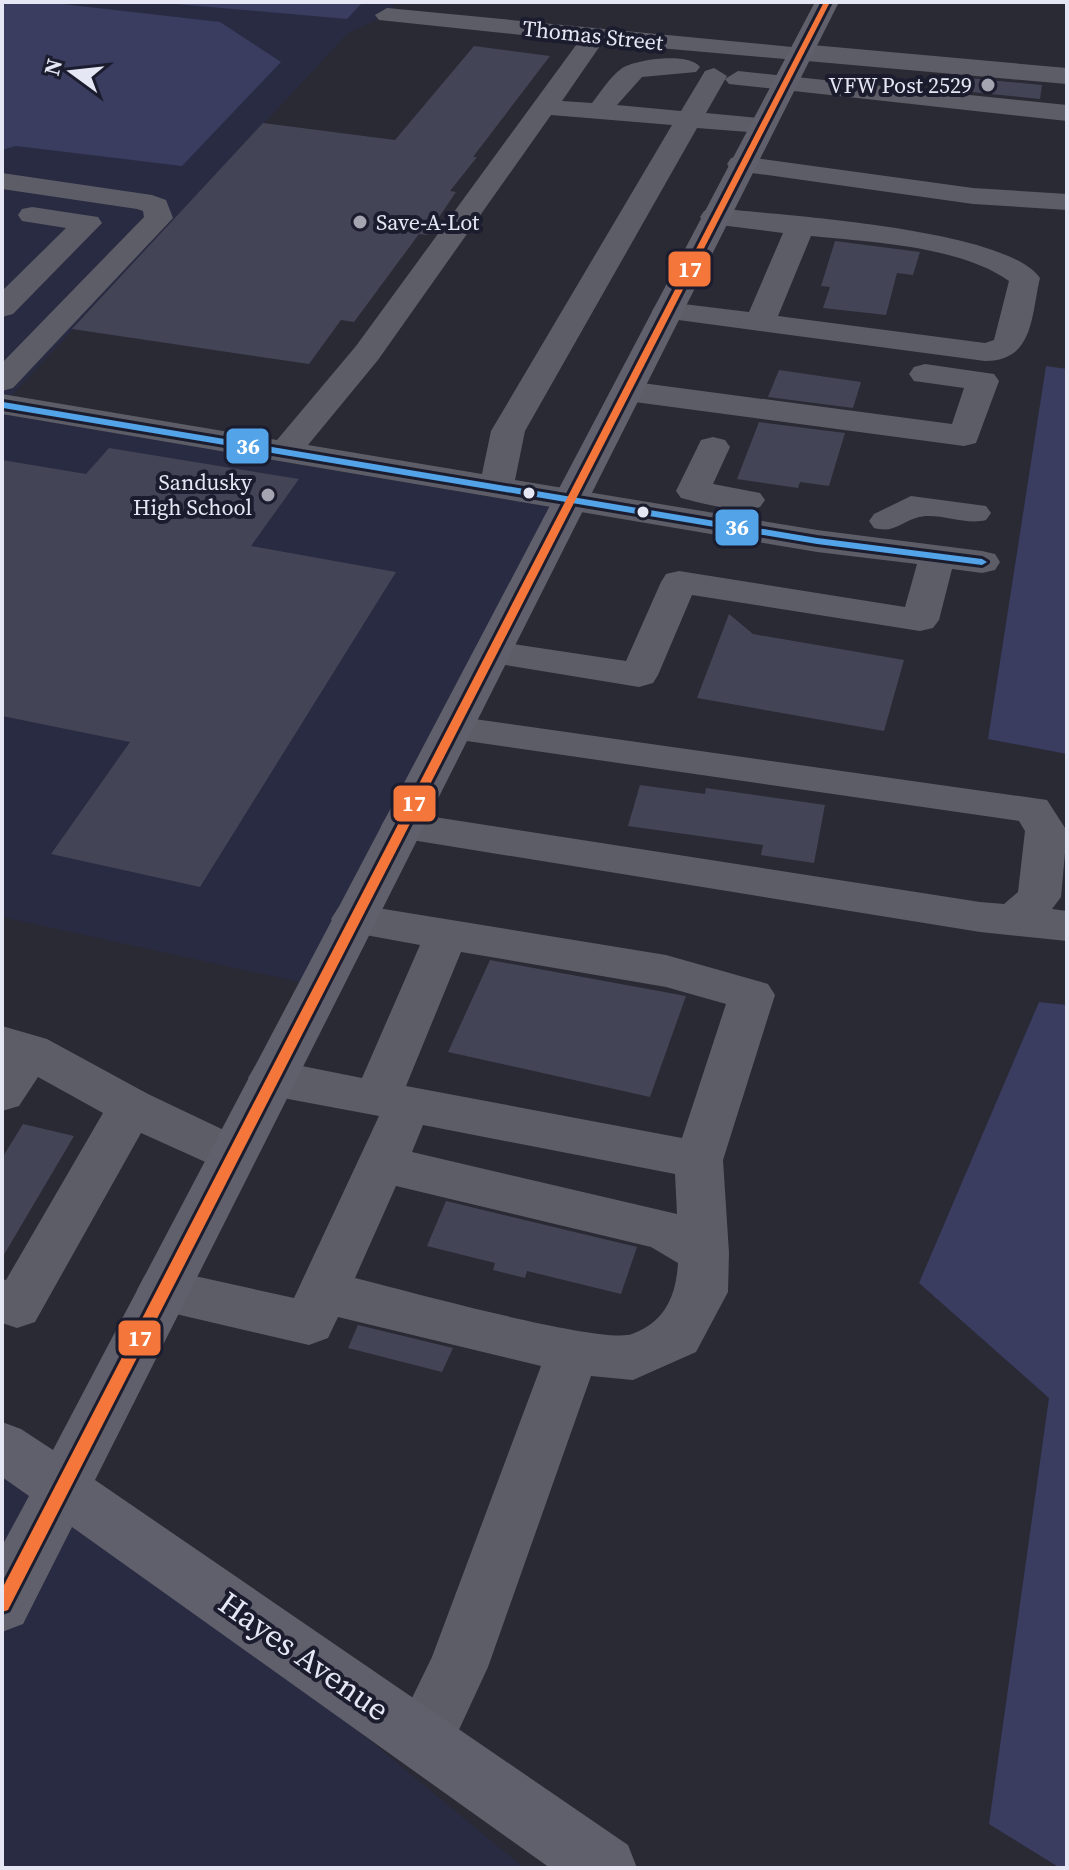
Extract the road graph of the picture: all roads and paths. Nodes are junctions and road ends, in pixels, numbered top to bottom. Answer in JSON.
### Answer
{"nodes":[{"id":1,"x":827,"y":2,"type":"edge"},
{"id":2,"x":392,"y":8,"type":"edge"},
{"id":3,"x":596,"y":35,"type":"junction"},
{"id":4,"x":701,"y":46,"type":"junction"},
{"id":5,"x":1052,"y":49,"type":"dead end"},
{"id":6,"x":797,"y":58,"type":"junction"},
{"id":7,"x":700,"y":72,"type":"junction"},
{"id":8,"x":1067,"y":76,"type":"edge"},
{"id":9,"x":544,"y":107,"type":"junction"},
{"id":10,"x":598,"y":113,"type":"junction"},
{"id":11,"x":1067,"y":113,"type":"edge"},
{"id":12,"x":690,"y":119,"type":"junction"},
{"id":13,"x":761,"y":125,"type":"junction"},
{"id":14,"x":741,"y":164,"type":"junction"},
{"id":15,"x":2,"y":181,"type":"edge"},
{"id":16,"x":1067,"y":202,"type":"edge"},
{"id":17,"x":2,"y":211,"type":"edge"},
{"id":18,"x":714,"y":217,"type":"junction"},
{"id":19,"x":800,"y":227,"type":"junction"},
{"id":20,"x":2,"y":308,"type":"edge"},
{"id":21,"x":760,"y":323,"type":"junction"},
{"id":22,"x":660,"y":325,"type":"junction"},
{"id":23,"x":2,"y":381,"type":"edge"},
{"id":24,"x":627,"y":391,"type":"junction"},
{"id":25,"x":2,"y":404,"type":"edge"},
{"id":26,"x":713,"y":447,"type":"dead end"},
{"id":27,"x":284,"y":453,"type":"junction"},
{"id":28,"x":496,"y":488,"type":"junction"},
{"id":29,"x":572,"y":501,"type":"junction"},
{"id":30,"x":974,"y":513,"type":"dead end"},
{"id":31,"x":762,"y":517,"type":"junction"},
{"id":32,"x":882,"y":535,"type":"junction"},
{"id":33,"x":937,"y":556,"type":"junction"},
{"id":34,"x":982,"y":562,"type":"dead end"},
{"id":35,"x":493,"y":652,"type":"junction"},
{"id":36,"x":453,"y":728,"type":"junction"},
{"id":37,"x":1050,"y":811,"type":"edge"},
{"id":38,"x":402,"y":826,"type":"junction"},
{"id":39,"x":353,"y":919,"type":"junction"},
{"id":40,"x":1014,"y":920,"type":"junction"},
{"id":41,"x":1067,"y":926,"type":"edge"},
{"id":42,"x":447,"y":934,"type":"junction"},
{"id":43,"x":12,"y":1049,"type":"edge"},
{"id":44,"x":272,"y":1078,"type":"junction"},
{"id":45,"x":2,"y":1093,"type":"edge"},
{"id":46,"x":393,"y":1101,"type":"junction"},
{"id":47,"x":131,"y":1107,"type":"junction"},
{"id":48,"x":232,"y":1155,"type":"junction"},
{"id":49,"x":699,"y":1160,"type":"junction"},
{"id":50,"x":382,"y":1164,"type":"junction"},
{"id":51,"x":704,"y":1253,"type":"junction"},
{"id":52,"x":163,"y":1290,"type":"junction"},
{"id":53,"x":324,"y":1292,"type":"junction"},
{"id":54,"x":2,"y":1300,"type":"edge"},
{"id":55,"x":573,"y":1352,"type":"junction"},
{"id":56,"x":2,"y":1446,"type":"edge"},
{"id":57,"x":64,"y":1487,"type":"junction"},
{"id":58,"x":2,"y":1605,"type":"edge"},
{"id":59,"x":423,"y":1739,"type":"junction"},
{"id":60,"x":605,"y":1868,"type":"edge"}],
"edges":[{"from":1,"to":6,"type":"main road"},
{"from":2,"to":3,"type":"street","name":"Thomas Street"},
{"from":3,"to":4,"type":"street","name":"Thomas Street"},
{"from":3,"to":9,"type":"street"},
{"from":4,"to":6,"type":"street","name":"Thomas Street"},
{"from":4,"to":7,"type":"street"},
{"from":5,"to":6,"type":"street"},
{"from":6,"to":7,"type":"street"},
{"from":6,"to":8,"type":"street"},
{"from":6,"to":11,"type":"street"},
{"from":6,"to":13,"type":"main road"},
{"from":7,"to":10,"type":"street"},
{"from":7,"to":12,"type":"street"},
{"from":9,"to":10,"type":"street"},
{"from":9,"to":27,"type":"street"},
{"from":10,"to":12,"type":"street"},
{"from":12,"to":13,"type":"street"},
{"from":12,"to":28,"type":"street"},
{"from":13,"to":14,"type":"main road"},
{"from":14,"to":16,"type":"street"},
{"from":14,"to":18,"type":"main road"},
{"from":15,"to":23,"type":"street"},
{"from":17,"to":20,"type":"street"},
{"from":18,"to":19,"type":"street"},
{"from":18,"to":22,"type":"main road"},
{"from":19,"to":21,"type":"street"},
{"from":19,"to":21,"type":"street"},
{"from":21,"to":22,"type":"street"},
{"from":22,"to":24,"type":"main road"},
{"from":22,"to":24,"type":"street"},
{"from":24,"to":29,"type":"main road"},
{"from":25,"to":27,"type":"street"},
{"from":26,"to":31,"type":"street"},
{"from":27,"to":28,"type":"street"},
{"from":28,"to":29,"type":"street"},
{"from":29,"to":31,"type":"street"},
{"from":29,"to":35,"type":"main road"},
{"from":30,"to":32,"type":"street"},
{"from":31,"to":32,"type":"street"},
{"from":32,"to":33,"type":"street"},
{"from":33,"to":34,"type":"street"},
{"from":33,"to":35,"type":"street"},
{"from":35,"to":36,"type":"main road"},
{"from":36,"to":37,"type":"street"},
{"from":36,"to":38,"type":"main road"},
{"from":37,"to":40,"type":"street"},
{"from":38,"to":39,"type":"main road"},
{"from":38,"to":40,"type":"street"},
{"from":39,"to":42,"type":"street"},
{"from":39,"to":44,"type":"main road"},
{"from":40,"to":41,"type":"street"},
{"from":42,"to":46,"type":"street"},
{"from":42,"to":49,"type":"street"},
{"from":43,"to":45,"type":"street"},
{"from":43,"to":47,"type":"street"},
{"from":44,"to":46,"type":"street"},
{"from":44,"to":48,"type":"main road"},
{"from":46,"to":49,"type":"street"},
{"from":46,"to":50,"type":"street"},
{"from":47,"to":48,"type":"street"},
{"from":47,"to":54,"type":"street"},
{"from":48,"to":52,"type":"main road"},
{"from":49,"to":51,"type":"street"},
{"from":50,"to":51,"type":"street"},
{"from":50,"to":53,"type":"street"},
{"from":51,"to":55,"type":"street"},
{"from":52,"to":53,"type":"street"},
{"from":52,"to":57,"type":"main road"},
{"from":53,"to":55,"type":"street"},
{"from":55,"to":59,"type":"street"},
{"from":56,"to":57,"type":"main road","name":"Hayes Avenue"},
{"from":57,"to":58,"type":"main road"},
{"from":57,"to":59,"type":"main road","name":"Hayes Avenue"},
{"from":59,"to":60,"type":"main road","name":"Hayes Avenue"}]}
